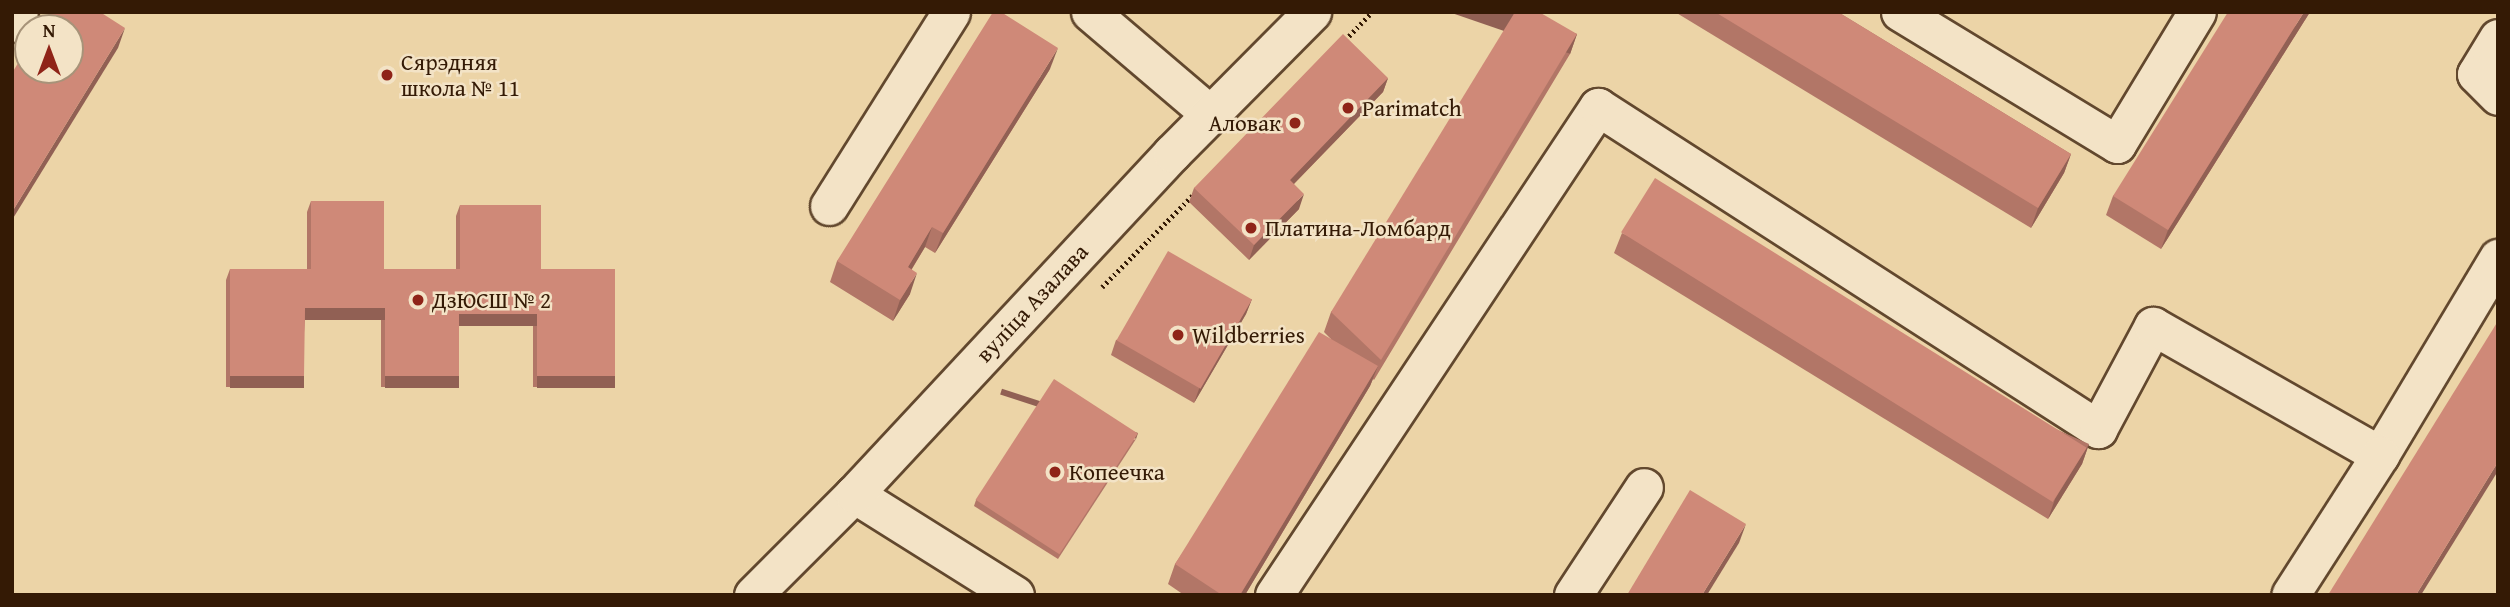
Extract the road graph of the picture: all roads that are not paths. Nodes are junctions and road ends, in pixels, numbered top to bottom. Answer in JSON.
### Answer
{"nodes":[{"id":1,"x":19,"y":12,"type":"edge"},
{"id":2,"x":951,"y":12,"type":"edge"},
{"id":3,"x":1090,"y":12,"type":"edge"},
{"id":4,"x":1312,"y":12,"type":"edge"},
{"id":5,"x":2197,"y":12,"type":"edge"},
{"id":6,"x":1905,"y":14,"type":"edge"},
{"id":7,"x":12,"y":23,"type":"edge"},
{"id":8,"x":2498,"y":38,"type":"edge"},
{"id":9,"x":2498,"y":96,"type":"edge"},
{"id":10,"x":1210,"y":114,"type":"junction"},
{"id":11,"x":829,"y":206,"type":"dead end"},
{"id":12,"x":2498,"y":258,"type":"edge"},
{"id":13,"x":2380,"y":455,"type":"junction"},
{"id":14,"x":1644,"y":487,"type":"dead end"},
{"id":15,"x":854,"y":494,"type":"junction"},
{"id":16,"x":753,"y":595,"type":"edge"},
{"id":17,"x":1015,"y":595,"type":"edge"},
{"id":18,"x":1275,"y":595,"type":"edge"},
{"id":19,"x":1573,"y":595,"type":"edge"},
{"id":20,"x":2290,"y":595,"type":"edge"}],
"edges":[{"from":1,"to":7,"type":"street"},
{"from":2,"to":11,"type":"street"},
{"from":3,"to":10,"type":"street"},
{"from":4,"to":10,"type":"street","name":"вуліца Азалава"},
{"from":5,"to":6,"type":"street"},
{"from":8,"to":9,"type":"street"},
{"from":10,"to":15,"type":"street","name":"вуліца Азалава"},
{"from":12,"to":13,"type":"street"},
{"from":13,"to":18,"type":"street"},
{"from":13,"to":20,"type":"street"},
{"from":14,"to":19,"type":"street"},
{"from":15,"to":16,"type":"street","name":"вуліца Азалава"},
{"from":15,"to":17,"type":"street"}]}
